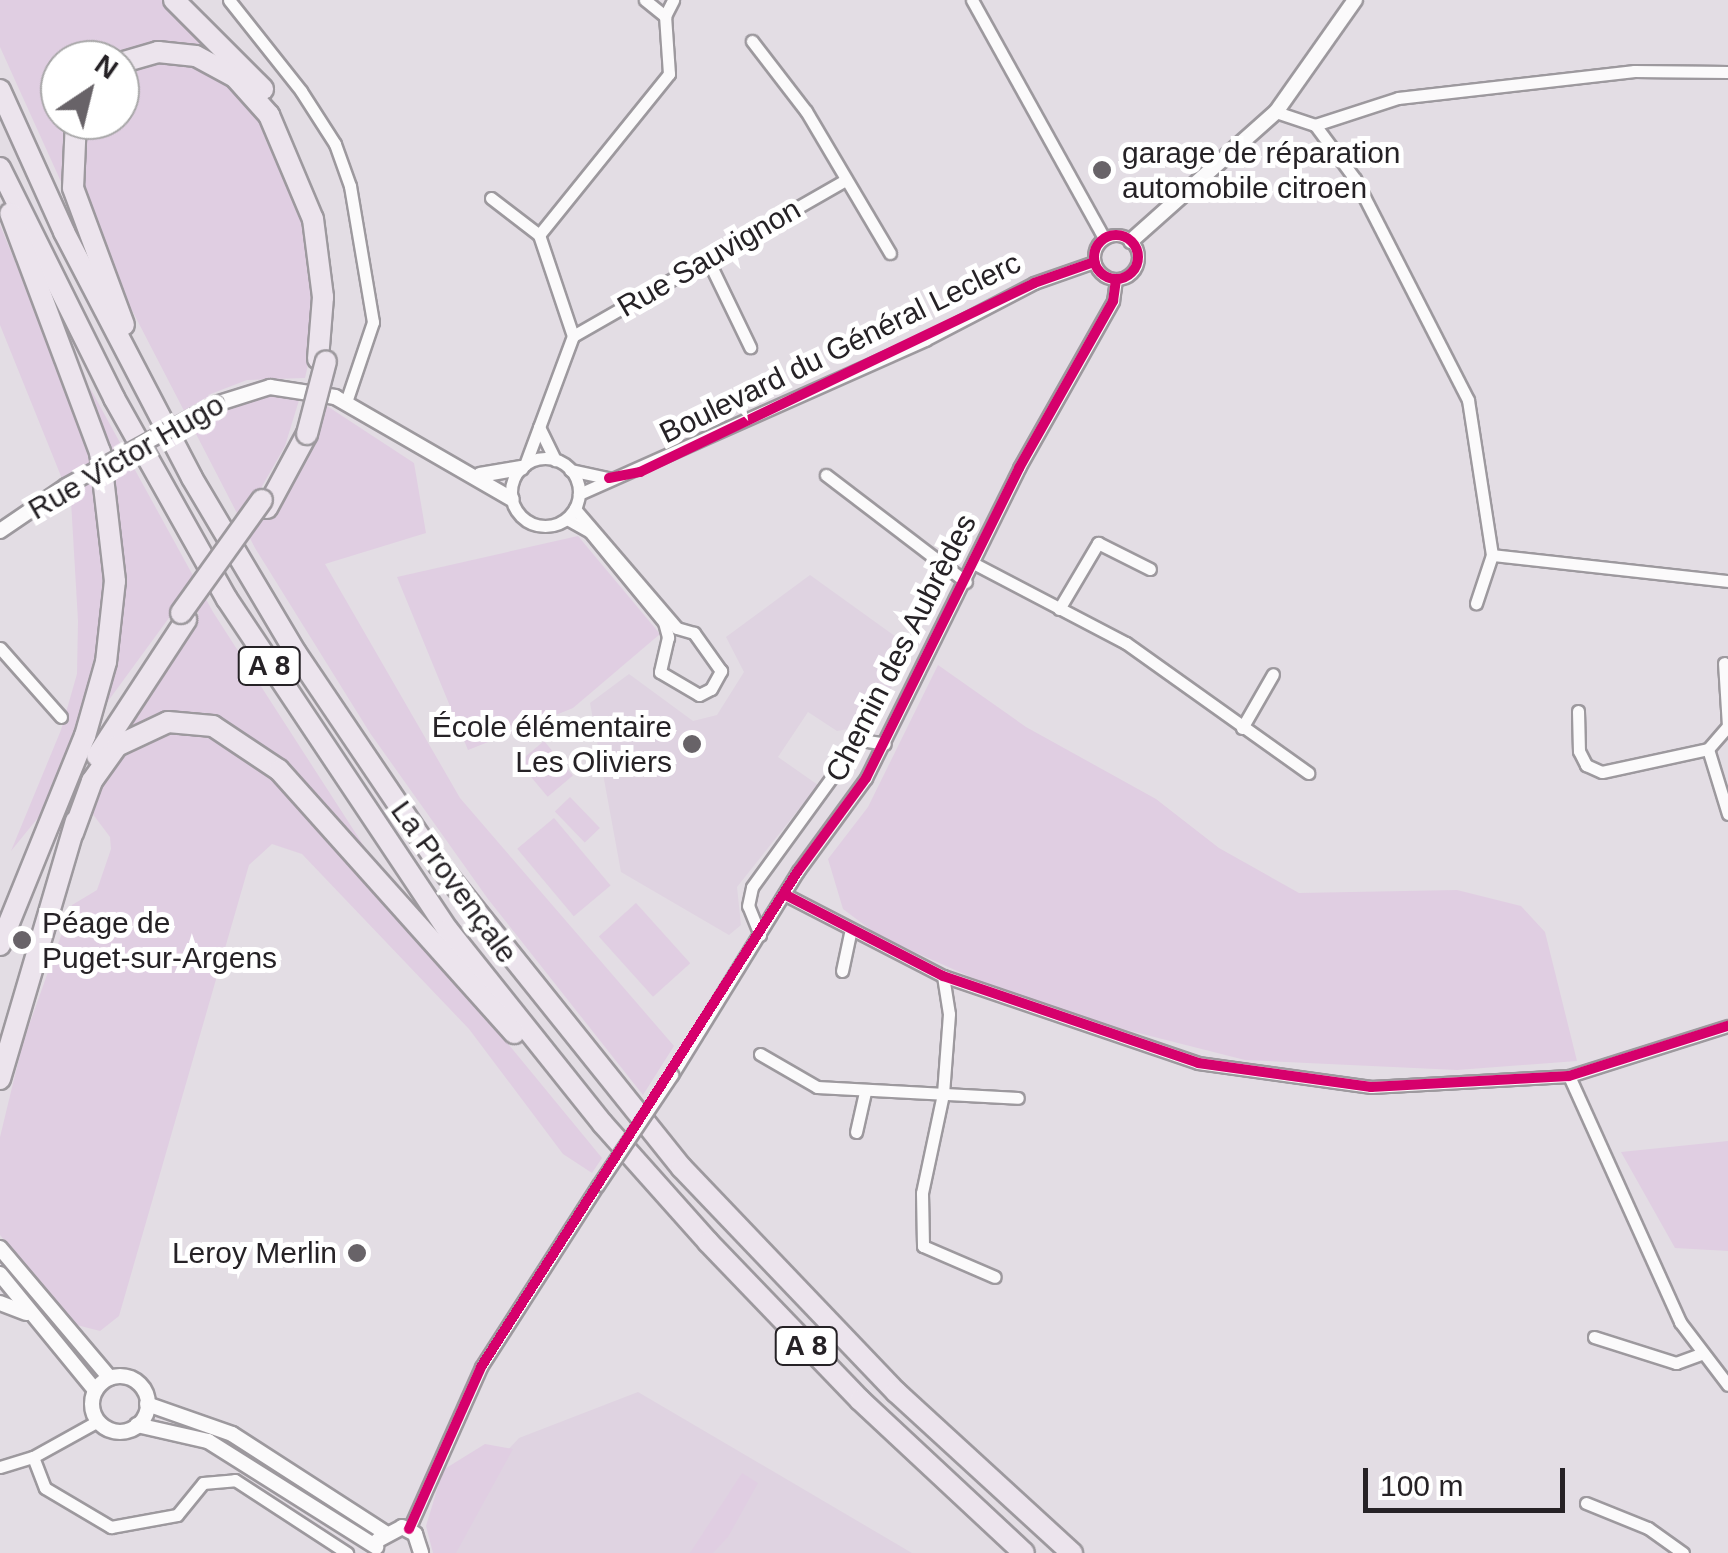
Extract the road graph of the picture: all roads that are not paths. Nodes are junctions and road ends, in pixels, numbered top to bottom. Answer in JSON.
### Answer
{"nodes":[{"id":1,"x":174,"y":0,"type":"edge"},
{"id":2,"x":230,"y":0,"type":"edge"},
{"id":3,"x":644,"y":0,"type":"edge"},
{"id":4,"x":673,"y":0,"type":"edge"},
{"id":5,"x":972,"y":0,"type":"edge"},
{"id":6,"x":1355,"y":0,"type":"edge"},
{"id":7,"x":665,"y":16,"type":"junction"},
{"id":8,"x":752,"y":41,"type":"dead end"},
{"id":9,"x":140,"y":58,"type":"edge"},
{"id":10,"x":1728,"y":72,"type":"edge"},
{"id":11,"x":0,"y":90,"type":"edge"},
{"id":12,"x":1276,"y":112,"type":"junction"},
{"id":13,"x":1315,"y":125,"type":"junction"},
{"id":14,"x":73,"y":140,"type":"edge"},
{"id":15,"x":0,"y":168,"type":"edge"},
{"id":16,"x":0,"y":178,"type":"edge"},
{"id":17,"x":845,"y":180,"type":"junction"},
{"id":18,"x":492,"y":198,"type":"dead end"},
{"id":19,"x":539,"y":235,"type":"junction"},
{"id":20,"x":1104,"y":238,"type":"junction"},
{"id":21,"x":1131,"y":241,"type":"junction"},
{"id":22,"x":890,"y":253,"type":"dead end"},
{"id":23,"x":708,"y":260,"type":"junction"},
{"id":24,"x":1094,"y":262,"type":"junction"},
{"id":25,"x":1116,"y":280,"type":"junction"},
{"id":26,"x":573,"y":336,"type":"junction"},
{"id":27,"x":750,"y":347,"type":"dead end"},
{"id":28,"x":322,"y":360,"type":"junction"},
{"id":29,"x":346,"y":402,"type":"junction"},
{"id":30,"x":156,"y":411,"type":"junction"},
{"id":31,"x":538,"y":426,"type":"junction"},
{"id":32,"x":555,"y":460,"type":"junction"},
{"id":33,"x":523,"y":466,"type":"junction"},
{"id":34,"x":570,"y":470,"type":"junction"},
{"id":35,"x":474,"y":475,"type":"junction"},
{"id":36,"x":826,"y":475,"type":"dead end"},
{"id":37,"x":609,"y":478,"type":"junction"},
{"id":38,"x":579,"y":494,"type":"junction"},
{"id":39,"x":512,"y":500,"type":"junction"},
{"id":40,"x":571,"y":514,"type":"junction"},
{"id":41,"x":0,"y":531,"type":"edge"},
{"id":42,"x":1492,"y":555,"type":"junction"},
{"id":43,"x":975,"y":564,"type":"junction"},
{"id":44,"x":1150,"y":570,"type":"dead end"},
{"id":45,"x":1728,"y":580,"type":"edge"},
{"id":46,"x":966,"y":582,"type":"junction"},
{"id":47,"x":1476,"y":604,"type":"dead end"},
{"id":48,"x":1059,"y":609,"type":"junction"},
{"id":49,"x":184,"y":616,"type":"junction"},
{"id":50,"x":0,"y":648,"type":"edge"},
{"id":51,"x":1724,"y":663,"type":"dead end"},
{"id":52,"x":1273,"y":674,"type":"dead end"},
{"id":53,"x":1578,"y":711,"type":"dead end"},
{"id":54,"x":61,"y":717,"type":"dead end"},
{"id":55,"x":1242,"y":728,"type":"junction"},
{"id":56,"x":884,"y":744,"type":"junction"},
{"id":57,"x":1708,"y":750,"type":"junction"},
{"id":58,"x":1308,"y":772,"type":"dead end"},
{"id":59,"x":60,"y":804,"type":"junction"},
{"id":60,"x":1728,"y":814,"type":"edge"},
{"id":61,"x":73,"y":833,"type":"junction"},
{"id":62,"x":784,"y":894,"type":"junction"},
{"id":63,"x":850,"y":933,"type":"junction"},
{"id":64,"x":760,"y":935,"type":"junction"},
{"id":65,"x":0,"y":944,"type":"edge"},
{"id":66,"x":842,"y":971,"type":"dead end"},
{"id":67,"x":943,"y":976,"type":"junction"},
{"id":68,"x":1728,"y":1026,"type":"edge"},
{"id":69,"x":760,"y":1054,"type":"dead end"},
{"id":70,"x":1570,"y":1076,"type":"junction"},
{"id":71,"x":0,"y":1080,"type":"edge"},
{"id":72,"x":866,"y":1092,"type":"junction"},
{"id":73,"x":943,"y":1094,"type":"junction"},
{"id":74,"x":1018,"y":1098,"type":"dead end"},
{"id":75,"x":603,"y":1124,"type":"junction"},
{"id":76,"x":856,"y":1132,"type":"dead end"},
{"id":77,"x":0,"y":1248,"type":"edge"},
{"id":78,"x":0,"y":1274,"type":"edge"},
{"id":79,"x":995,"y":1277,"type":"dead end"},
{"id":80,"x":0,"y":1303,"type":"edge"},
{"id":81,"x":48,"y":1334,"type":"junction"},
{"id":82,"x":1594,"y":1337,"type":"dead end"},
{"id":83,"x":1701,"y":1354,"type":"junction"},
{"id":84,"x":110,"y":1378,"type":"junction"},
{"id":85,"x":1728,"y":1385,"type":"edge"},
{"id":86,"x":95,"y":1390,"type":"junction"},
{"id":87,"x":147,"y":1404,"type":"junction"},
{"id":88,"x":98,"y":1421,"type":"junction"},
{"id":89,"x":137,"y":1426,"type":"junction"},
{"id":90,"x":33,"y":1457,"type":"junction"},
{"id":91,"x":0,"y":1466,"type":"edge"},
{"id":92,"x":1586,"y":1503,"type":"dead end"},
{"id":93,"x":409,"y":1530,"type":"junction"},
{"id":94,"x":384,"y":1532,"type":"junction"},
{"id":95,"x":376,"y":1550,"type":"edge"},
{"id":96,"x":347,"y":1553,"type":"edge"},
{"id":97,"x":421,"y":1553,"type":"edge"},
{"id":98,"x":1024,"y":1553,"type":"edge"},
{"id":99,"x":1072,"y":1553,"type":"edge"},
{"id":100,"x":1683,"y":1553,"type":"edge"}],
"edges":[{"from":1,"to":28,"type":"highway"},
{"from":2,"to":29,"type":"street"},
{"from":3,"to":7,"type":"street"},
{"from":4,"to":7,"type":"street"},
{"from":5,"to":20,"type":"street"},
{"from":6,"to":12,"type":"street"},
{"from":7,"to":19,"type":"street"},
{"from":8,"to":17,"type":"street"},
{"from":9,"to":28,"type":"highway"},
{"from":10,"to":13,"type":"street"},
{"from":11,"to":30,"type":"highway","name":"La Provençale","number":"A 8"},
{"from":12,"to":13,"type":"street"},
{"from":12,"to":21,"type":"street"},
{"from":13,"to":42,"type":"street"},
{"from":14,"to":30,"type":"highway"},
{"from":15,"to":75,"type":"highway","name":"La Provençale","number":"A 8"},
{"from":16,"to":59,"type":"highway"},
{"from":17,"to":22,"type":"street"},
{"from":17,"to":23,"type":"street","name":"Rue Sauvignon"},
{"from":18,"to":19,"type":"street"},
{"from":19,"to":26,"type":"street"},
{"from":20,"to":21,"type":"street"},
{"from":20,"to":24,"type":"street"},
{"from":21,"to":25,"type":"street"},
{"from":23,"to":26,"type":"street","name":"Rue Sauvignon"},
{"from":23,"to":27,"type":"street"},
{"from":24,"to":25,"type":"street"},
{"from":24,"to":37,"type":"street","name":"Boulevard du Général Leclerc"},
{"from":25,"to":43,"type":"street","name":"Chemin des Aubrèdes"},
{"from":26,"to":31,"type":"street"},
{"from":28,"to":49,"type":"highway","bridge":true},
{"from":29,"to":35,"type":"street","name":"Rue Victor Hugo"},
{"from":29,"to":41,"type":"street","name":"Rue Victor Hugo","bridge":true},
{"from":30,"to":99,"type":"highway","name":"La Provençale","number":"A 8"},
{"from":31,"to":32,"type":"street"},
{"from":31,"to":33,"type":"street"},
{"from":32,"to":33,"type":"street"},
{"from":32,"to":34,"type":"street"},
{"from":33,"to":35,"type":"street"},
{"from":33,"to":39,"type":"street"},
{"from":34,"to":37,"type":"street","name":"Boulevard du Général Leclerc"},
{"from":34,"to":38,"type":"street"},
{"from":35,"to":39,"type":"street","name":"Rue Victor Hugo"},
{"from":36,"to":46,"type":"street"},
{"from":37,"to":38,"type":"street","name":"Boulevard du Général Leclerc"},
{"from":38,"to":40,"type":"street"},
{"from":39,"to":40,"type":"street"},
{"from":40,"to":40,"type":"street"},
{"from":42,"to":45,"type":"street"},
{"from":42,"to":47,"type":"street"},
{"from":43,"to":46,"type":"street","name":"Chemin des Aubrèdes"},
{"from":43,"to":48,"type":"street"},
{"from":44,"to":48,"type":"street"},
{"from":46,"to":56,"type":"street","name":"Chemin des Aubrèdes"},
{"from":48,"to":55,"type":"street"},
{"from":49,"to":59,"type":"highway"},
{"from":49,"to":61,"type":"highway"},
{"from":50,"to":54,"type":"street"},
{"from":51,"to":57,"type":"street"},
{"from":52,"to":55,"type":"street"},
{"from":53,"to":57,"type":"street"},
{"from":55,"to":58,"type":"street"},
{"from":56,"to":62,"type":"street","name":"Chemin des Aubrèdes"},
{"from":56,"to":64,"type":"street"},
{"from":57,"to":60,"type":"street"},
{"from":59,"to":65,"type":"highway"},
{"from":61,"to":71,"type":"highway"},
{"from":61,"to":75,"type":"highway"},
{"from":62,"to":63,"type":"street"},
{"from":62,"to":64,"type":"street","name":"Chemin des Aubrèdes"},
{"from":63,"to":66,"type":"street"},
{"from":63,"to":67,"type":"street"},
{"from":64,"to":93,"type":"street","name":"Chemin des Aubrèdes","bridge":true},
{"from":67,"to":70,"type":"street"},
{"from":67,"to":73,"type":"street"},
{"from":68,"to":70,"type":"street"},
{"from":69,"to":72,"type":"street"},
{"from":70,"to":83,"type":"street"},
{"from":72,"to":73,"type":"street"},
{"from":72,"to":76,"type":"street"},
{"from":73,"to":74,"type":"street"},
{"from":73,"to":79,"type":"street"},
{"from":75,"to":98,"type":"highway","name":"La Provençale","number":"A 8"},
{"from":77,"to":84,"type":"street"},
{"from":78,"to":81,"type":"street"},
{"from":80,"to":81,"type":"street"},
{"from":81,"to":86,"type":"street"},
{"from":82,"to":83,"type":"street"},
{"from":83,"to":85,"type":"street"},
{"from":84,"to":86,"type":"street"},
{"from":84,"to":87,"type":"street"},
{"from":86,"to":88,"type":"street"},
{"from":87,"to":89,"type":"street"},
{"from":87,"to":94,"type":"street"},
{"from":88,"to":89,"type":"street"},
{"from":88,"to":90,"type":"street"},
{"from":89,"to":95,"type":"street"},
{"from":90,"to":91,"type":"street"},
{"from":90,"to":96,"type":"street"},
{"from":92,"to":100,"type":"street"},
{"from":93,"to":94,"type":"street"},
{"from":93,"to":97,"type":"street"},
{"from":94,"to":95,"type":"street"}]}
